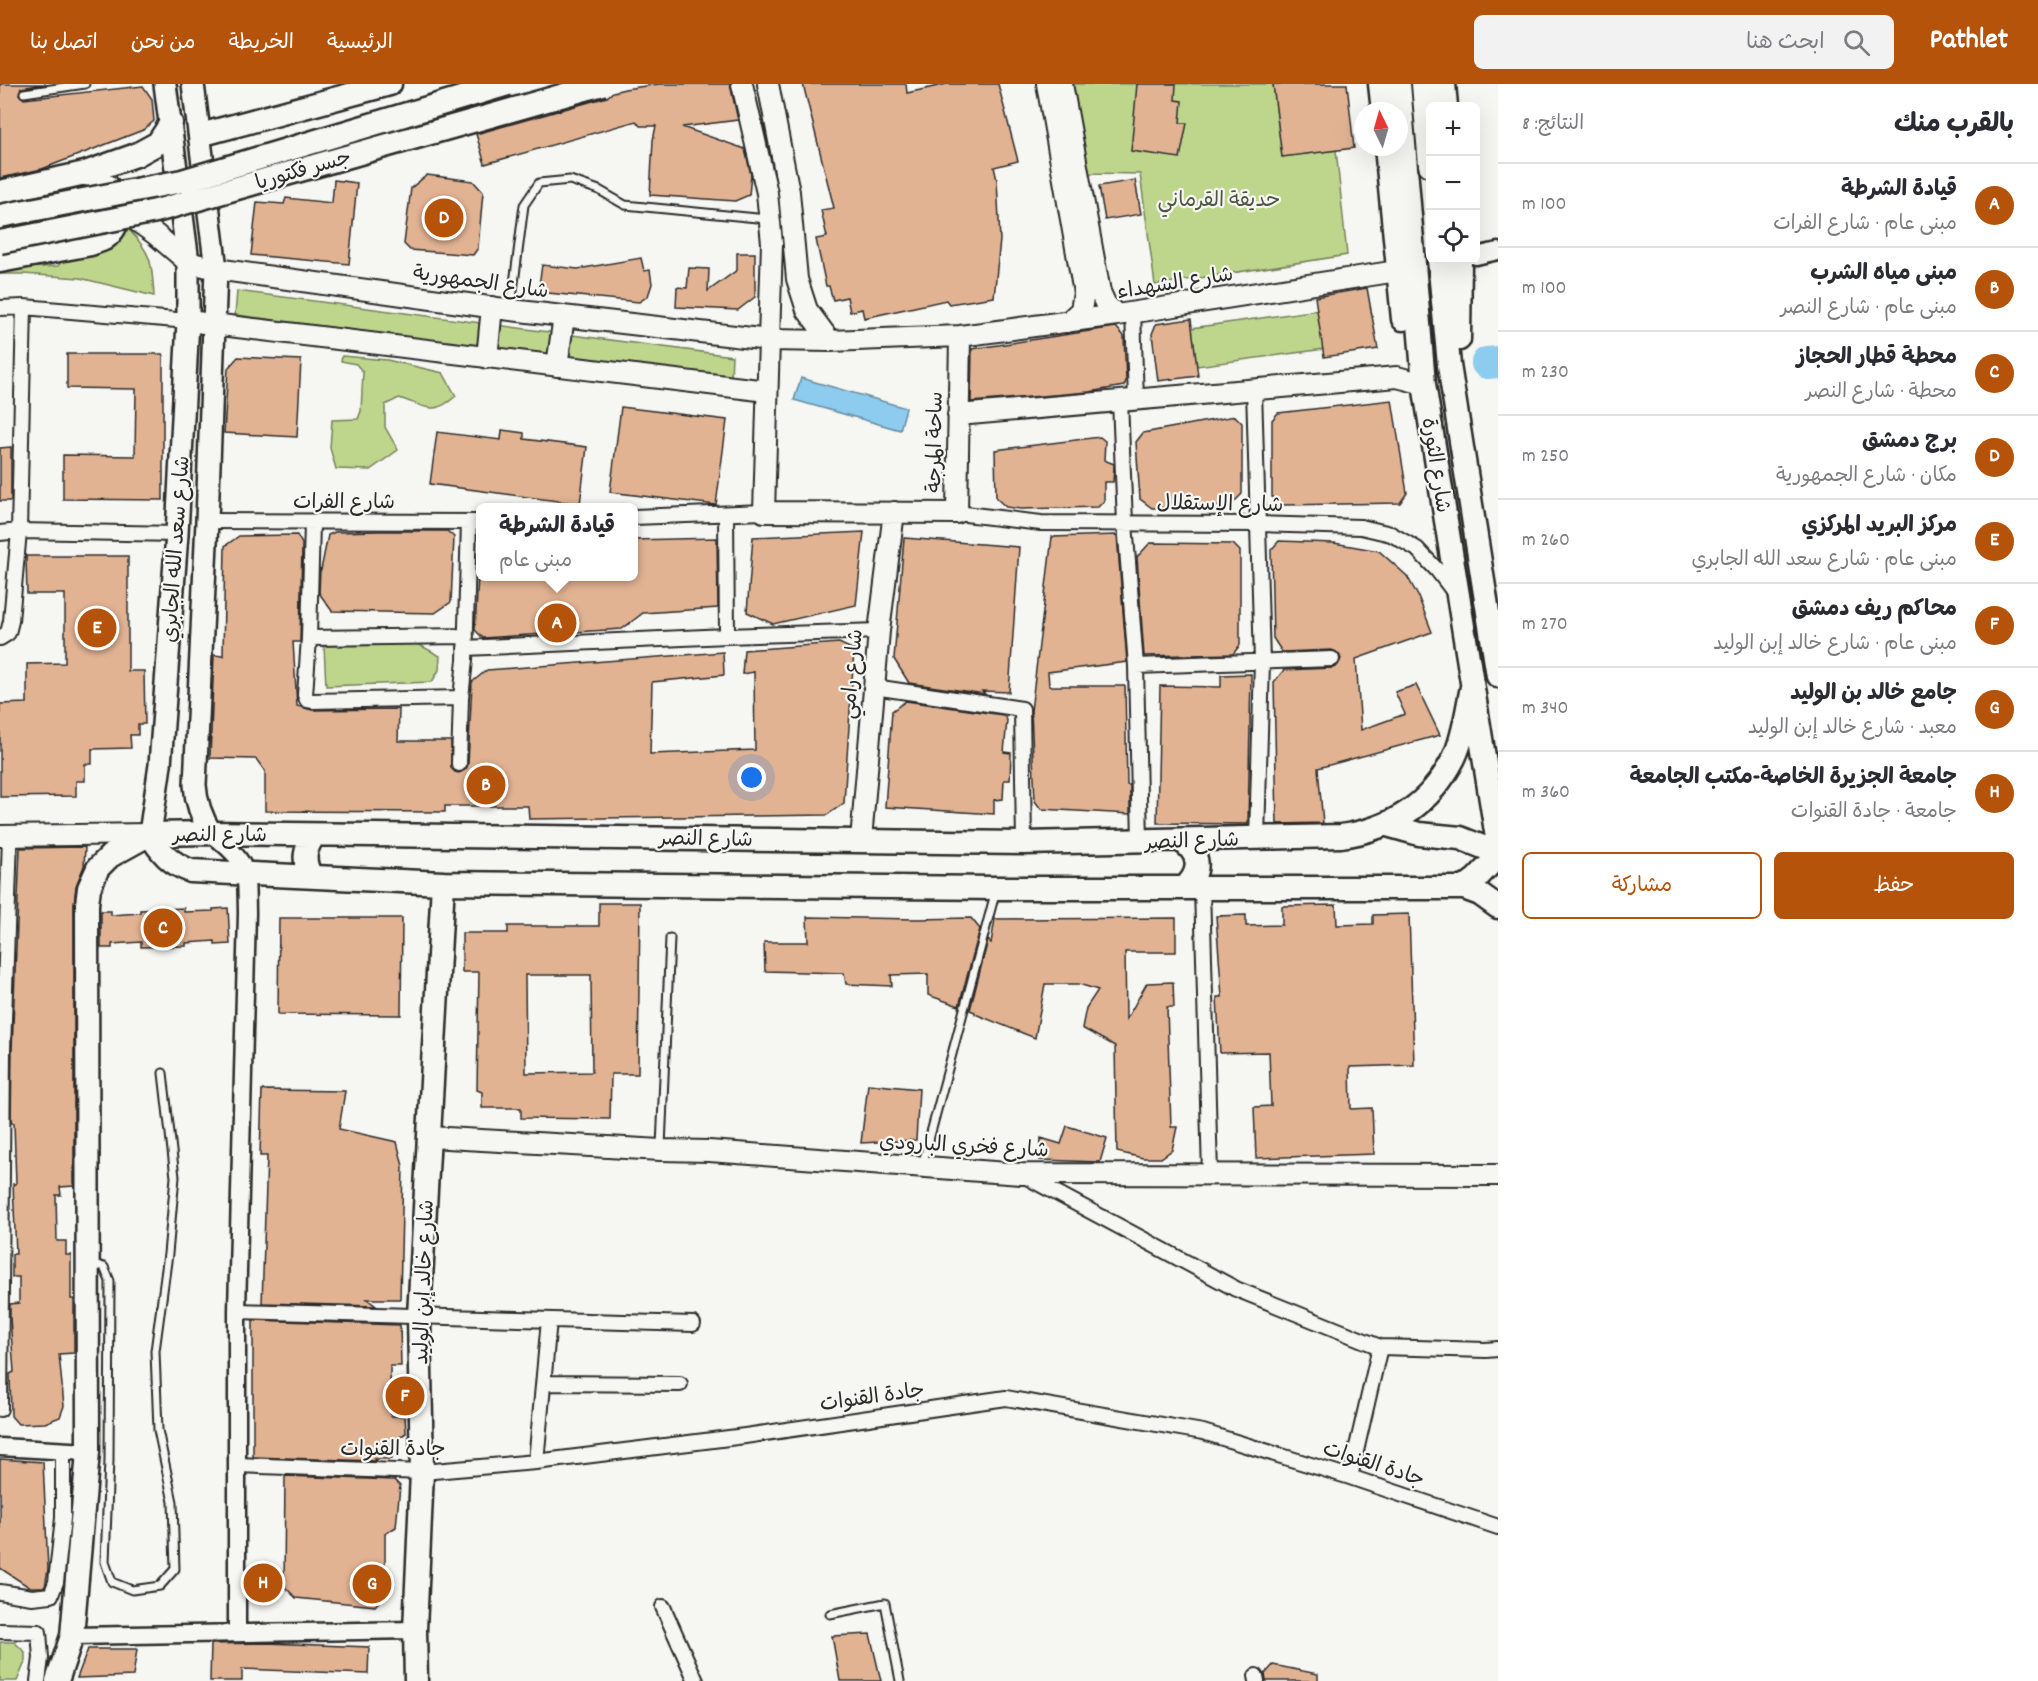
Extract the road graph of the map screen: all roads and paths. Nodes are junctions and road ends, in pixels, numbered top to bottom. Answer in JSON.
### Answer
{"nodes":[{"id":1,"x":85,"y":84,"type":"edge"},
{"id":2,"x":165,"y":84,"type":"edge"},
{"id":3,"x":193,"y":84,"type":"edge"},
{"id":4,"x":390,"y":84,"type":"edge"},
{"id":5,"x":508,"y":84,"type":"edge"},
{"id":6,"x":603,"y":84,"type":"edge"},
{"id":7,"x":742,"y":84,"type":"edge"},
{"id":8,"x":768,"y":84,"type":"edge"},
{"id":9,"x":1047,"y":84,"type":"edge"},
{"id":10,"x":1062,"y":84,"type":"edge"},
{"id":11,"x":1380,"y":84,"type":"edge"},
{"id":12,"x":1399,"y":84,"type":"edge"},
{"id":13,"x":1423,"y":84,"type":"edge"},
{"id":14,"x":1444,"y":84,"type":"edge"},
{"id":15,"x":24,"y":93,"type":"dead end"},
{"id":16,"x":1382,"y":102,"type":"edge"},
{"id":17,"x":1446,"y":102,"type":"edge"},
{"id":18,"x":171,"y":123,"type":"junction"},
{"id":19,"x":200,"y":135,"type":"junction"},
{"id":20,"x":1066,"y":147,"type":"junction"},
{"id":21,"x":1387,"y":156,"type":"edge"},
{"id":22,"x":1430,"y":156,"type":"edge"},
{"id":23,"x":85,"y":173,"type":"junction"},
{"id":24,"x":0,"y":192,"type":"edge"},
{"id":25,"x":120,"y":209,"type":"junction"},
{"id":26,"x":0,"y":216,"type":"edge"},
{"id":27,"x":769,"y":219,"type":"junction"},
{"id":28,"x":0,"y":242,"type":"edge"},
{"id":29,"x":1498,"y":251,"type":"edge"},
{"id":30,"x":1480,"y":255,"type":"edge"},
{"id":31,"x":0,"y":261,"type":"edge"},
{"id":32,"x":188,"y":262,"type":"junction"},
{"id":33,"x":1439,"y":264,"type":"edge"},
{"id":34,"x":1460,"y":264,"type":"edge"},
{"id":35,"x":216,"y":269,"type":"junction"},
{"id":36,"x":1397,"y":272,"type":"junction"},
{"id":37,"x":24,"y":307,"type":"junction"},
{"id":38,"x":0,"y":308,"type":"edge"},
{"id":39,"x":502,"y":308,"type":"junction"},
{"id":40,"x":1125,"y":314,"type":"junction"},
{"id":41,"x":564,"y":316,"type":"junction"},
{"id":42,"x":188,"y":321,"type":"junction"},
{"id":43,"x":1068,"y":322,"type":"junction"},
{"id":44,"x":214,"y":324,"type":"junction"},
{"id":45,"x":960,"y":336,"type":"junction"},
{"id":46,"x":769,"y":340,"type":"junction"},
{"id":47,"x":830,"y":341,"type":"junction"},
{"id":48,"x":488,"y":358,"type":"junction"},
{"id":49,"x":1449,"y":365,"type":"junction"},
{"id":50,"x":557,"y":366,"type":"junction"},
{"id":51,"x":1422,"y":373,"type":"junction"},
{"id":52,"x":1254,"y":390,"type":"junction"},
{"id":53,"x":767,"y":391,"type":"junction"},
{"id":54,"x":1128,"y":400,"type":"junction"},
{"id":55,"x":958,"y":415,"type":"junction"},
{"id":56,"x":764,"y":512,"type":"junction"},
{"id":57,"x":894,"y":512,"type":"junction"},
{"id":58,"x":957,"y":513,"type":"junction"},
{"id":59,"x":726,"y":514,"type":"junction"},
{"id":60,"x":638,"y":517,"type":"edge"},
{"id":61,"x":207,"y":521,"type":"junction"},
{"id":62,"x":475,"y":522,"type":"edge"},
{"id":63,"x":312,"y":523,"type":"junction"},
{"id":64,"x":1125,"y":524,"type":"junction"},
{"id":65,"x":1258,"y":524,"type":"junction"},
{"id":66,"x":20,"y":531,"type":"junction"},
{"id":67,"x":0,"y":533,"type":"edge"},
{"id":68,"x":177,"y":534,"type":"junction"},
{"id":69,"x":1458,"y":596,"type":"junction"},
{"id":70,"x":879,"y":631,"type":"junction"},
{"id":71,"x":727,"y":636,"type":"junction"},
{"id":72,"x":0,"y":638,"type":"edge"},
{"id":73,"x":309,"y":638,"type":"junction"},
{"id":74,"x":466,"y":642,"type":"junction"},
{"id":75,"x":1332,"y":659,"type":"dead end"},
{"id":76,"x":1262,"y":662,"type":"junction"},
{"id":77,"x":1136,"y":666,"type":"junction"},
{"id":78,"x":1498,"y":676,"type":"edge"},
{"id":79,"x":874,"y":687,"type":"junction"},
{"id":80,"x":1472,"y":687,"type":"junction"},
{"id":81,"x":461,"y":698,"type":"junction"},
{"id":82,"x":459,"y":764,"type":"dead end"},
{"id":83,"x":1387,"y":825,"type":"junction"},
{"id":84,"x":211,"y":833,"type":"junction"},
{"id":85,"x":150,"y":834,"type":"junction"},
{"id":86,"x":314,"y":835,"type":"junction"},
{"id":87,"x":5,"y":837,"type":"edge"},
{"id":88,"x":1257,"y":838,"type":"junction"},
{"id":89,"x":1460,"y":838,"type":"junction"},
{"id":90,"x":861,"y":840,"type":"junction"},
{"id":91,"x":1180,"y":840,"type":"junction"},
{"id":92,"x":1140,"y":842,"type":"junction"},
{"id":93,"x":1024,"y":843,"type":"junction"},
{"id":94,"x":1498,"y":844,"type":"edge"},
{"id":95,"x":1498,"y":854,"type":"edge"},
{"id":96,"x":246,"y":873,"type":"junction"},
{"id":97,"x":311,"y":876,"type":"junction"},
{"id":98,"x":443,"y":883,"type":"junction"},
{"id":99,"x":997,"y":888,"type":"junction"},
{"id":100,"x":1193,"y":888,"type":"junction"},
{"id":101,"x":1464,"y":888,"type":"junction"},
{"id":102,"x":1498,"y":907,"type":"edge"},
{"id":103,"x":670,"y":938,"type":"dead end"},
{"id":104,"x":1,"y":1050,"type":"edge"},
{"id":105,"x":163,"y":1073,"type":"dead end"},
{"id":106,"x":429,"y":1137,"type":"junction"},
{"id":107,"x":661,"y":1150,"type":"junction"},
{"id":108,"x":1,"y":1164,"type":"edge"},
{"id":109,"x":922,"y":1167,"type":"junction"},
{"id":110,"x":1021,"y":1174,"type":"junction"},
{"id":111,"x":1210,"y":1174,"type":"junction"},
{"id":112,"x":1498,"y":1175,"type":"edge"},
{"id":113,"x":1,"y":1235,"type":"edge"},
{"id":114,"x":88,"y":1262,"type":"junction"},
{"id":115,"x":237,"y":1311,"type":"junction"},
{"id":116,"x":419,"y":1316,"type":"junction"},
{"id":117,"x":549,"y":1320,"type":"junction"},
{"id":118,"x":693,"y":1324,"type":"dead end"},
{"id":119,"x":1380,"y":1347,"type":"junction"},
{"id":120,"x":1498,"y":1349,"type":"edge"},
{"id":121,"x":544,"y":1383,"type":"junction"},
{"id":122,"x":680,"y":1384,"type":"dead end"},
{"id":123,"x":0,"y":1409,"type":"edge"},
{"id":124,"x":0,"y":1447,"type":"edge"},
{"id":125,"x":63,"y":1451,"type":"junction"},
{"id":126,"x":88,"y":1452,"type":"junction"},
{"id":127,"x":536,"y":1462,"type":"junction"},
{"id":128,"x":237,"y":1465,"type":"junction"},
{"id":129,"x":422,"y":1472,"type":"junction"},
{"id":130,"x":1350,"y":1477,"type":"junction"},
{"id":131,"x":1498,"y":1527,"type":"edge"},
{"id":132,"x":0,"y":1592,"type":"edge"},
{"id":133,"x":663,"y":1607,"type":"dead end"},
{"id":134,"x":830,"y":1614,"type":"dead end"},
{"id":135,"x":415,"y":1630,"type":"junction"},
{"id":136,"x":0,"y":1631,"type":"edge"},
{"id":137,"x":237,"y":1632,"type":"junction"},
{"id":138,"x":72,"y":1636,"type":"junction"},
{"id":139,"x":38,"y":1681,"type":"edge"},
{"id":140,"x":57,"y":1681,"type":"edge"},
{"id":141,"x":416,"y":1681,"type":"edge"},
{"id":142,"x":696,"y":1681,"type":"edge"},
{"id":143,"x":900,"y":1681,"type":"edge"}],
"edges":[{"from":1,"to":15,"type":"lane"},
{"from":2,"to":18,"type":"main road","name":"شارع سعد الله الجابري"},
{"from":3,"to":19,"type":"main road","name":"شارع سعد الله الجابري"},
{"from":4,"to":19,"type":"highway"},
{"from":5,"to":26,"type":"highway","name":"جسر فكتوريا","bridge":true},
{"from":6,"to":28,"type":"highway","name":"جسر فكتوريا","bridge":true},
{"from":7,"to":27,"type":"main road"},
{"from":8,"to":47,"type":"main road"},
{"from":9,"to":20,"type":"main road"},
{"from":10,"to":20,"type":"main road"},
{"from":11,"to":16,"type":"highway"},
{"from":12,"to":51,"type":"highway","name":"شارع الثورة"},
{"from":13,"to":22,"type":"highway"},
{"from":14,"to":17,"type":"highway"},
{"from":18,"to":23,"type":"highway"},
{"from":18,"to":32,"type":"main road","name":"شارع سعد الله الجابري"},
{"from":19,"to":35,"type":"main road","name":"شارع سعد الله الجابري"},
{"from":20,"to":40,"type":"main road"},
{"from":20,"to":43,"type":"main road"},
{"from":21,"to":36,"type":"highway"},
{"from":23,"to":24,"type":"highway"},
{"from":23,"to":25,"type":"highway"},
{"from":25,"to":31,"type":"highway"},
{"from":25,"to":32,"type":"main road"},
{"from":27,"to":39,"type":"lane"},
{"from":27,"to":46,"type":"main road"},
{"from":29,"to":30,"type":"street"},
{"from":32,"to":35,"type":"main road","name":"شارع الجمهورية"},
{"from":32,"to":42,"type":"main road","name":"شارع سعد الله الجابري"},
{"from":33,"to":49,"type":"highway","name":"شارع الثورة"},
{"from":34,"to":49,"type":"highway"},
{"from":35,"to":39,"type":"main road","name":"شارع الجمهورية"},
{"from":35,"to":44,"type":"main road","name":"شارع سعد الله الجابري"},
{"from":36,"to":40,"type":"main road","name":"شارع الشهداء"},
{"from":36,"to":51,"type":"highway"},
{"from":37,"to":38,"type":"street"},
{"from":37,"to":42,"type":"street"},
{"from":37,"to":66,"type":"street"},
{"from":39,"to":41,"type":"main road","name":"شارع الجمهورية"},
{"from":39,"to":48,"type":"main road"},
{"from":40,"to":43,"type":"main road","name":"شارع الشهداء"},
{"from":40,"to":54,"type":"street"},
{"from":41,"to":46,"type":"main road","name":"شارع الجمهورية"},
{"from":41,"to":50,"type":"main road"},
{"from":42,"to":44,"type":"main road"},
{"from":42,"to":68,"type":"main road","name":"شارع سعد الله الجابري"},
{"from":43,"to":45,"type":"main road","name":"شارع الشهداء"},
{"from":44,"to":48,"type":"main road"},
{"from":44,"to":61,"type":"main road","name":"شارع سعد الله الجابري"},
{"from":45,"to":47,"type":"main road"},
{"from":45,"to":55,"type":"main road","name":"ساحة المرجة"},
{"from":46,"to":47,"type":"main road"},
{"from":46,"to":53,"type":"main road"},
{"from":48,"to":50,"type":"main road"},
{"from":49,"to":78,"type":"highway","name":"شارع الثورة"},
{"from":50,"to":53,"type":"main road"},
{"from":51,"to":52,"type":"main road"},
{"from":51,"to":69,"type":"highway","name":"شارع الثورة"},
{"from":52,"to":54,"type":"main road"},
{"from":52,"to":65,"type":"street"},
{"from":53,"to":56,"type":"main road"},
{"from":54,"to":55,"type":"main road"},
{"from":54,"to":64,"type":"street"},
{"from":55,"to":58,"type":"main road","name":"ساحة المرجة"},
{"from":56,"to":57,"type":"main road","name":"ساحة المرجة"},
{"from":56,"to":59,"type":"street"},
{"from":57,"to":58,"type":"main road","name":"ساحة المرجة"},
{"from":57,"to":70,"type":"main road","name":"شارع رامي"},
{"from":58,"to":64,"type":"street","name":"شارع الإستقلال"},
{"from":59,"to":60,"type":"street"},
{"from":59,"to":71,"type":"street"},
{"from":61,"to":63,"type":"street","name":"شارع الفرات"},
{"from":61,"to":84,"type":"main road","name":"شارع سعد الله الجابري"},
{"from":62,"to":63,"type":"street","name":"شارع الفرات"},
{"from":62,"to":74,"type":"street"},
{"from":63,"to":73,"type":"street"},
{"from":64,"to":65,"type":"street","name":"شارع الإستقلال"},
{"from":64,"to":77,"type":"street"},
{"from":65,"to":69,"type":"street","name":"شارع الإستقلال"},
{"from":65,"to":76,"type":"street"},
{"from":66,"to":67,"type":"street"},
{"from":66,"to":68,"type":"street"},
{"from":66,"to":72,"type":"street"},
{"from":68,"to":85,"type":"main road","name":"شارع سعد الله الجابري"},
{"from":69,"to":80,"type":"highway","name":"شارع الثورة"},
{"from":70,"to":71,"type":"street"},
{"from":70,"to":79,"type":"main road","name":"شارع رامي"},
{"from":71,"to":74,"type":"street"},
{"from":73,"to":74,"type":"street"},
{"from":73,"to":81,"type":"street"},
{"from":74,"to":81,"type":"street"},
{"from":75,"to":76,"type":"street"},
{"from":76,"to":77,"type":"street"},
{"from":76,"to":88,"type":"street"},
{"from":77,"to":92,"type":"street"},
{"from":79,"to":90,"type":"main road","name":"شارع رامي"},
{"from":79,"to":93,"type":"street"},
{"from":80,"to":83,"type":"highway","name":"شارع النصر"},
{"from":80,"to":94,"type":"highway","name":"شارع الثورة"},
{"from":81,"to":82,"type":"street"},
{"from":83,"to":88,"type":"highway","name":"شارع النصر"},
{"from":83,"to":89,"type":"highway"},
{"from":84,"to":85,"type":"highway","name":"شارع النصر"},
{"from":84,"to":86,"type":"highway","name":"شارع النصر"},
{"from":84,"to":96,"type":"street"},
{"from":85,"to":87,"type":"main road"},
{"from":85,"to":96,"type":"highway","name":"شارع النصر"},
{"from":85,"to":114,"type":"highway"},
{"from":86,"to":90,"type":"highway","name":"شارع النصر"},
{"from":86,"to":97,"type":"highway"},
{"from":87,"to":104,"type":"street"},
{"from":88,"to":91,"type":"highway","name":"شارع النصر"},
{"from":89,"to":95,"type":"highway"},
{"from":89,"to":101,"type":"highway"},
{"from":90,"to":93,"type":"highway","name":"شارع النصر"},
{"from":91,"to":92,"type":"highway","name":"شارع النصر"},
{"from":91,"to":100,"type":"highway"},
{"from":92,"to":93,"type":"highway","name":"شارع النصر"},
{"from":95,"to":101,"type":"highway"},
{"from":96,"to":97,"type":"highway","name":"شارع النصر"},
{"from":96,"to":115,"type":"street"},
{"from":97,"to":98,"type":"highway","name":"شارع النصر"},
{"from":98,"to":99,"type":"highway","name":"شارع النصر"},
{"from":98,"to":106,"type":"highway","name":"شارع خالد إبن الوليد"},
{"from":99,"to":100,"type":"highway","name":"شارع النصر"},
{"from":99,"to":109,"type":"lane"},
{"from":100,"to":101,"type":"highway","name":"شارع النصر"},
{"from":100,"to":111,"type":"street"},
{"from":101,"to":102,"type":"highway"},
{"from":103,"to":107,"type":"lane"},
{"from":104,"to":108,"type":"street"},
{"from":105,"to":114,"type":"lane"},
{"from":106,"to":107,"type":"main road","name":"شارع فخري البارودي"},
{"from":106,"to":116,"type":"highway","name":"شارع خالد إبن الوليد"},
{"from":107,"to":109,"type":"main road","name":"شارع فخري البارودي"},
{"from":108,"to":113,"type":"street"},
{"from":109,"to":110,"type":"main road","name":"شارع فخري البارودي"},
{"from":110,"to":111,"type":"main road","name":"شارع فخري البارودي"},
{"from":110,"to":119,"type":"street"},
{"from":111,"to":112,"type":"main road","name":"شارع فخري البارودي"},
{"from":113,"to":123,"type":"street"},
{"from":114,"to":126,"type":"highway"},
{"from":115,"to":116,"type":"street"},
{"from":115,"to":128,"type":"street"},
{"from":116,"to":117,"type":"street"},
{"from":116,"to":129,"type":"highway","name":"شارع خالد إبن الوليد"},
{"from":117,"to":118,"type":"street"},
{"from":117,"to":121,"type":"street"},
{"from":119,"to":120,"type":"street"},
{"from":119,"to":130,"type":"street"},
{"from":121,"to":122,"type":"street"},
{"from":121,"to":127,"type":"street"},
{"from":124,"to":125,"type":"street"},
{"from":125,"to":126,"type":"street"},
{"from":125,"to":132,"type":"street"},
{"from":126,"to":138,"type":"highway"},
{"from":127,"to":129,"type":"street","name":"جادة القنوات"},
{"from":127,"to":130,"type":"street","name":"جادة القنوات"},
{"from":128,"to":129,"type":"street","name":"جادة القنوات"},
{"from":128,"to":137,"type":"street"},
{"from":129,"to":135,"type":"highway","name":"شارع خالد إبن الوليد"},
{"from":130,"to":131,"type":"street","name":"جادة القنوات"},
{"from":133,"to":142,"type":"street"},
{"from":134,"to":143,"type":"lane"},
{"from":135,"to":137,"type":"street"},
{"from":135,"to":141,"type":"highway","name":"شارع خالد إبن الوليد"},
{"from":136,"to":139,"type":"street"},
{"from":137,"to":138,"type":"street"},
{"from":138,"to":140,"type":"highway"}]}
